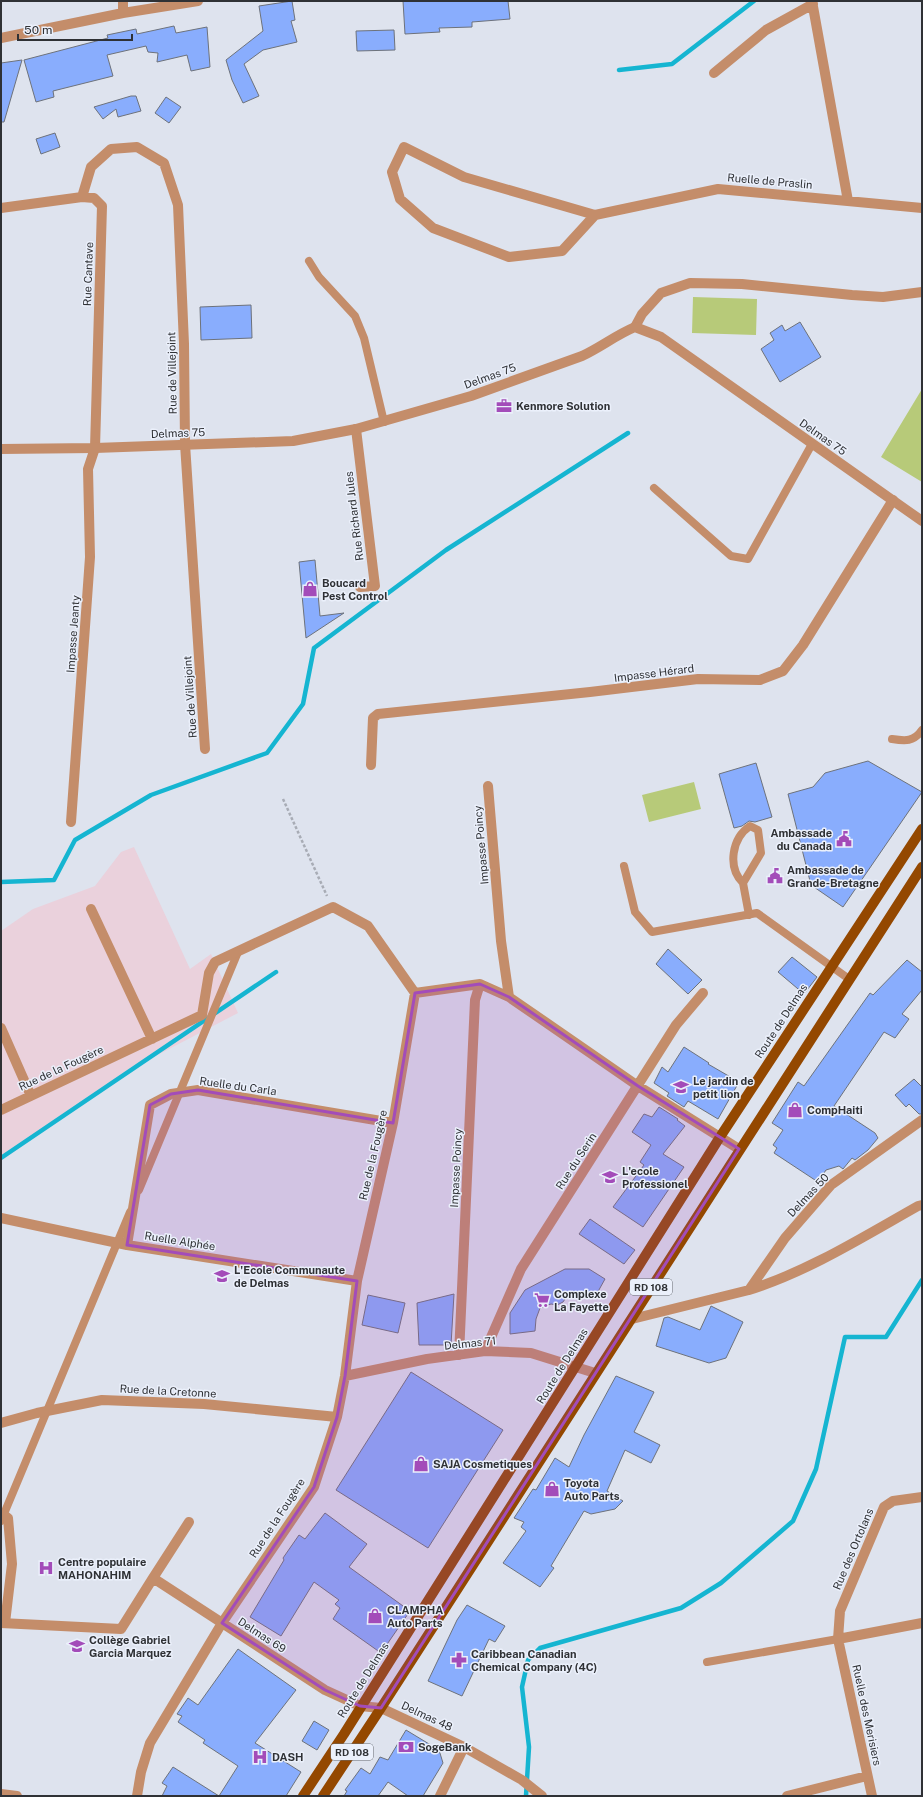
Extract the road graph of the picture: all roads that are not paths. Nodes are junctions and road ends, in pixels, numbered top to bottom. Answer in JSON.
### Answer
{"nodes":[{"id":1,"x":123,"y":1,"type":"edge"},
{"id":2,"x":198,"y":1,"type":"edge"},
{"id":3,"x":813,"y":3,"type":"edge"},
{"id":4,"x":123,"y":13,"type":"junction"},
{"id":5,"x":1,"y":38,"type":"edge"},
{"id":6,"x":714,"y":73,"type":"dead end"},
{"id":7,"x":82,"y":197,"type":"junction"},
{"id":8,"x":848,"y":201,"type":"junction"},
{"id":9,"x":1,"y":208,"type":"edge"},
{"id":10,"x":922,"y":208,"type":"edge"},
{"id":11,"x":595,"y":215,"type":"junction"},
{"id":12,"x":309,"y":261,"type":"dead end"},
{"id":13,"x":922,"y":292,"type":"edge"},
{"id":14,"x":635,"y":327,"type":"junction"},
{"id":15,"x":384,"y":422,"type":"junction"},
{"id":16,"x":356,"y":429,"type":"junction"},
{"id":17,"x":185,"y":444,"type":"junction"},
{"id":18,"x":812,"y":444,"type":"junction"},
{"id":19,"x":95,"y":448,"type":"junction"},
{"id":20,"x":1,"y":449,"type":"edge"},
{"id":21,"x":654,"y":488,"type":"dead end"},
{"id":22,"x":893,"y":500,"type":"junction"},
{"id":23,"x":922,"y":521,"type":"edge"},
{"id":24,"x":360,"y":588,"type":"dead end"},
{"id":25,"x":922,"y":730,"type":"edge"},
{"id":26,"x":892,"y":739,"type":"dead end"},
{"id":27,"x":205,"y":749,"type":"dead end"},
{"id":28,"x":371,"y":765,"type":"dead end"},
{"id":29,"x":488,"y":786,"type":"dead end"},
{"id":30,"x":72,"y":822,"type":"dead end"},
{"id":31,"x":922,"y":829,"type":"edge"},
{"id":32,"x":624,"y":866,"type":"dead end"},
{"id":33,"x":922,"y":867,"type":"edge"},
{"id":34,"x":743,"y":884,"type":"junction"},
{"id":35,"x":91,"y":909,"type":"dead end"},
{"id":36,"x":749,"y":915,"type":"junction"},
{"id":37,"x":238,"y":952,"type":"junction"},
{"id":38,"x":832,"y":965,"type":"junction"},
{"id":39,"x":849,"y":979,"type":"junction"},
{"id":40,"x":480,"y":984,"type":"junction"},
{"id":41,"x":415,"y":993,"type":"junction"},
{"id":42,"x":703,"y":993,"type":"dead end"},
{"id":43,"x":509,"y":997,"type":"junction"},
{"id":44,"x":1,"y":1028,"type":"edge"},
{"id":45,"x":152,"y":1039,"type":"junction"},
{"id":46,"x":638,"y":1086,"type":"junction"},
{"id":47,"x":31,"y":1096,"type":"junction"},
{"id":48,"x":1,"y":1110,"type":"edge"},
{"id":49,"x":922,"y":1120,"type":"edge"},
{"id":50,"x":394,"y":1123,"type":"junction"},
{"id":51,"x":720,"y":1137,"type":"junction"},
{"id":52,"x":739,"y":1149,"type":"junction"},
{"id":53,"x":922,"y":1205,"type":"edge"},
{"id":54,"x":1,"y":1218,"type":"edge"},
{"id":55,"x":127,"y":1245,"type":"junction"},
{"id":56,"x":357,"y":1281,"type":"junction"},
{"id":57,"x":749,"y":1290,"type":"junction"},
{"id":58,"x":632,"y":1319,"type":"junction"},
{"id":59,"x":485,"y":1351,"type":"junction"},
{"id":60,"x":459,"y":1354,"type":"junction"},
{"id":61,"x":575,"y":1367,"type":"junction"},
{"id":62,"x":595,"y":1373,"type":"junction"},
{"id":63,"x":345,"y":1376,"type":"junction"},
{"id":64,"x":337,"y":1417,"type":"junction"},
{"id":65,"x":1,"y":1423,"type":"edge"},
{"id":66,"x":922,"y":1497,"type":"edge"},
{"id":67,"x":1,"y":1513,"type":"edge"},
{"id":68,"x":1,"y":1522,"type":"edge"},
{"id":69,"x":189,"y":1522,"type":"dead end"},
{"id":70,"x":153,"y":1578,"type":"junction"},
{"id":71,"x":3,"y":1623,"type":"edge"},
{"id":72,"x":222,"y":1623,"type":"junction"},
{"id":73,"x":922,"y":1623,"type":"edge"},
{"id":74,"x":838,"y":1639,"type":"junction"},
{"id":75,"x":707,"y":1662,"type":"dead end"},
{"id":76,"x":360,"y":1706,"type":"junction"},
{"id":77,"x":381,"y":1708,"type":"junction"},
{"id":78,"x":464,"y":1747,"type":"junction"},
{"id":79,"x":867,"y":1776,"type":"junction"},
{"id":80,"x":1,"y":1794,"type":"edge"},
{"id":81,"x":17,"y":1796,"type":"edge"},
{"id":82,"x":137,"y":1796,"type":"edge"},
{"id":83,"x":303,"y":1796,"type":"edge"},
{"id":84,"x":323,"y":1796,"type":"edge"},
{"id":85,"x":440,"y":1796,"type":"edge"},
{"id":86,"x":542,"y":1796,"type":"edge"},
{"id":87,"x":787,"y":1796,"type":"edge"},
{"id":88,"x":872,"y":1796,"type":"edge"}],
"edges":[{"from":1,"to":4,"type":"street"},
{"from":2,"to":4,"type":"street"},
{"from":3,"to":6,"type":"street"},
{"from":3,"to":8,"type":"street"},
{"from":4,"to":5,"type":"street"},
{"from":7,"to":9,"type":"street","name":"Rue Cantave"},
{"from":7,"to":17,"type":"street","name":"Rue de Villejoint"},
{"from":7,"to":19,"type":"street","name":"Rue Cantave"},
{"from":8,"to":10,"type":"street","name":"Ruelle de Praslin"},
{"from":8,"to":11,"type":"street","name":"Ruelle de Praslin"},
{"from":11,"to":11,"type":"street"},
{"from":12,"to":15,"type":"lane"},
{"from":13,"to":14,"type":"street"},
{"from":14,"to":15,"type":"street","name":"Delmas 75"},
{"from":14,"to":18,"type":"street","name":"Delmas 75"},
{"from":15,"to":16,"type":"street","name":"Delmas 75"},
{"from":16,"to":17,"type":"street","name":"Delmas 75"},
{"from":16,"to":24,"type":"street","name":"Rue Richard Jules"},
{"from":17,"to":19,"type":"street","name":"Delmas 75"},
{"from":17,"to":27,"type":"street","name":"Rue de Villejoint"},
{"from":18,"to":21,"type":"lane"},
{"from":18,"to":22,"type":"street","name":"Delmas 75"},
{"from":19,"to":20,"type":"street","name":"Delmas 75"},
{"from":19,"to":30,"type":"street","name":"Impasse Jeanty"},
{"from":22,"to":23,"type":"street","name":"Delmas 75"},
{"from":22,"to":28,"type":"street","name":"Impasse Hérard"},
{"from":25,"to":26,"type":"lane"},
{"from":29,"to":43,"type":"street","name":"Impasse Poincy"},
{"from":31,"to":38,"type":"main road","name":"Route de Delmas","number":"RD 108"},
{"from":32,"to":36,"type":"lane"},
{"from":33,"to":39,"type":"main road","number":"RD 108"},
{"from":34,"to":34,"type":"lane"},
{"from":34,"to":36,"type":"lane"},
{"from":35,"to":45,"type":"street"},
{"from":36,"to":38,"type":"lane"},
{"from":37,"to":41,"type":"street","name":"Rue de la Fougère"},
{"from":37,"to":45,"type":"street","name":"Rue de la Fougère"},
{"from":37,"to":68,"type":"lane"},
{"from":38,"to":39,"type":"lane"},
{"from":38,"to":51,"type":"main road","name":"Route de Delmas","number":"RD 108"},
{"from":39,"to":52,"type":"main road","number":"RD 108"},
{"from":40,"to":41,"type":"street"},
{"from":40,"to":43,"type":"street"},
{"from":40,"to":60,"type":"street","name":"Impasse Poincy"},
{"from":41,"to":50,"type":"street","name":"Rue de la Fougère"},
{"from":42,"to":46,"type":"street","name":"Rue du Serin"},
{"from":43,"to":46,"type":"street"},
{"from":44,"to":47,"type":"street"},
{"from":45,"to":47,"type":"street","name":"Rue de la Fougère"},
{"from":46,"to":51,"type":"street"},
{"from":46,"to":59,"type":"street","name":"Rue du Serin"},
{"from":47,"to":48,"type":"street","name":"Rue de la Fougère"},
{"from":49,"to":57,"type":"street","name":"Delmas 50"},
{"from":50,"to":55,"type":"street","name":"Ruelle du Carla"},
{"from":50,"to":56,"type":"street","name":"Rue de la Fougère"},
{"from":51,"to":52,"type":"street"},
{"from":51,"to":61,"type":"main road","name":"Route de Delmas","number":"RD 108"},
{"from":52,"to":58,"type":"main road","number":"RD 108"},
{"from":53,"to":57,"type":"street"},
{"from":54,"to":55,"type":"street","name":"Ruelle Alphée"},
{"from":55,"to":56,"type":"street","name":"Ruelle Alphée"},
{"from":56,"to":63,"type":"street","name":"Rue de la Fougère"},
{"from":57,"to":58,"type":"street"},
{"from":58,"to":62,"type":"main road","number":"RD 108"},
{"from":59,"to":60,"type":"street","name":"Delmas 71"},
{"from":59,"to":61,"type":"street","name":"Delmas 71"},
{"from":60,"to":63,"type":"street","name":"Delmas 71"},
{"from":61,"to":62,"type":"street","name":"Delmas 71"},
{"from":61,"to":76,"type":"main road","name":"Route de Delmas","number":"RD 108"},
{"from":62,"to":77,"type":"main road","number":"RD 108"},
{"from":63,"to":64,"type":"street","name":"Rue de la Fougère"},
{"from":64,"to":65,"type":"street","name":"Rue de la Cretonne"},
{"from":64,"to":72,"type":"street","name":"Rue de la Fougère"},
{"from":66,"to":74,"type":"street","name":"Rue des Ortolans"},
{"from":67,"to":71,"type":"street"},
{"from":69,"to":70,"type":"street"},
{"from":70,"to":71,"type":"street"},
{"from":70,"to":72,"type":"street","name":"Delmas 69"},
{"from":72,"to":76,"type":"street","name":"Delmas 69"},
{"from":72,"to":82,"type":"street","name":"Rue de la Fougère"},
{"from":73,"to":74,"type":"street"},
{"from":74,"to":75,"type":"lane"},
{"from":74,"to":79,"type":"street","name":"Ruelle des Merisiers"},
{"from":76,"to":77,"type":"street","name":"Delmas 48"},
{"from":76,"to":83,"type":"main road","name":"Route de Delmas","number":"RD 108"},
{"from":77,"to":78,"type":"street","name":"Delmas 48"},
{"from":77,"to":84,"type":"main road","number":"RD 108"},
{"from":78,"to":85,"type":"street"},
{"from":78,"to":86,"type":"street","name":"Delmas 48"},
{"from":79,"to":87,"type":"street"},
{"from":79,"to":88,"type":"street","name":"Ruelle des Merisiers"},
{"from":80,"to":81,"type":"street"}]}
